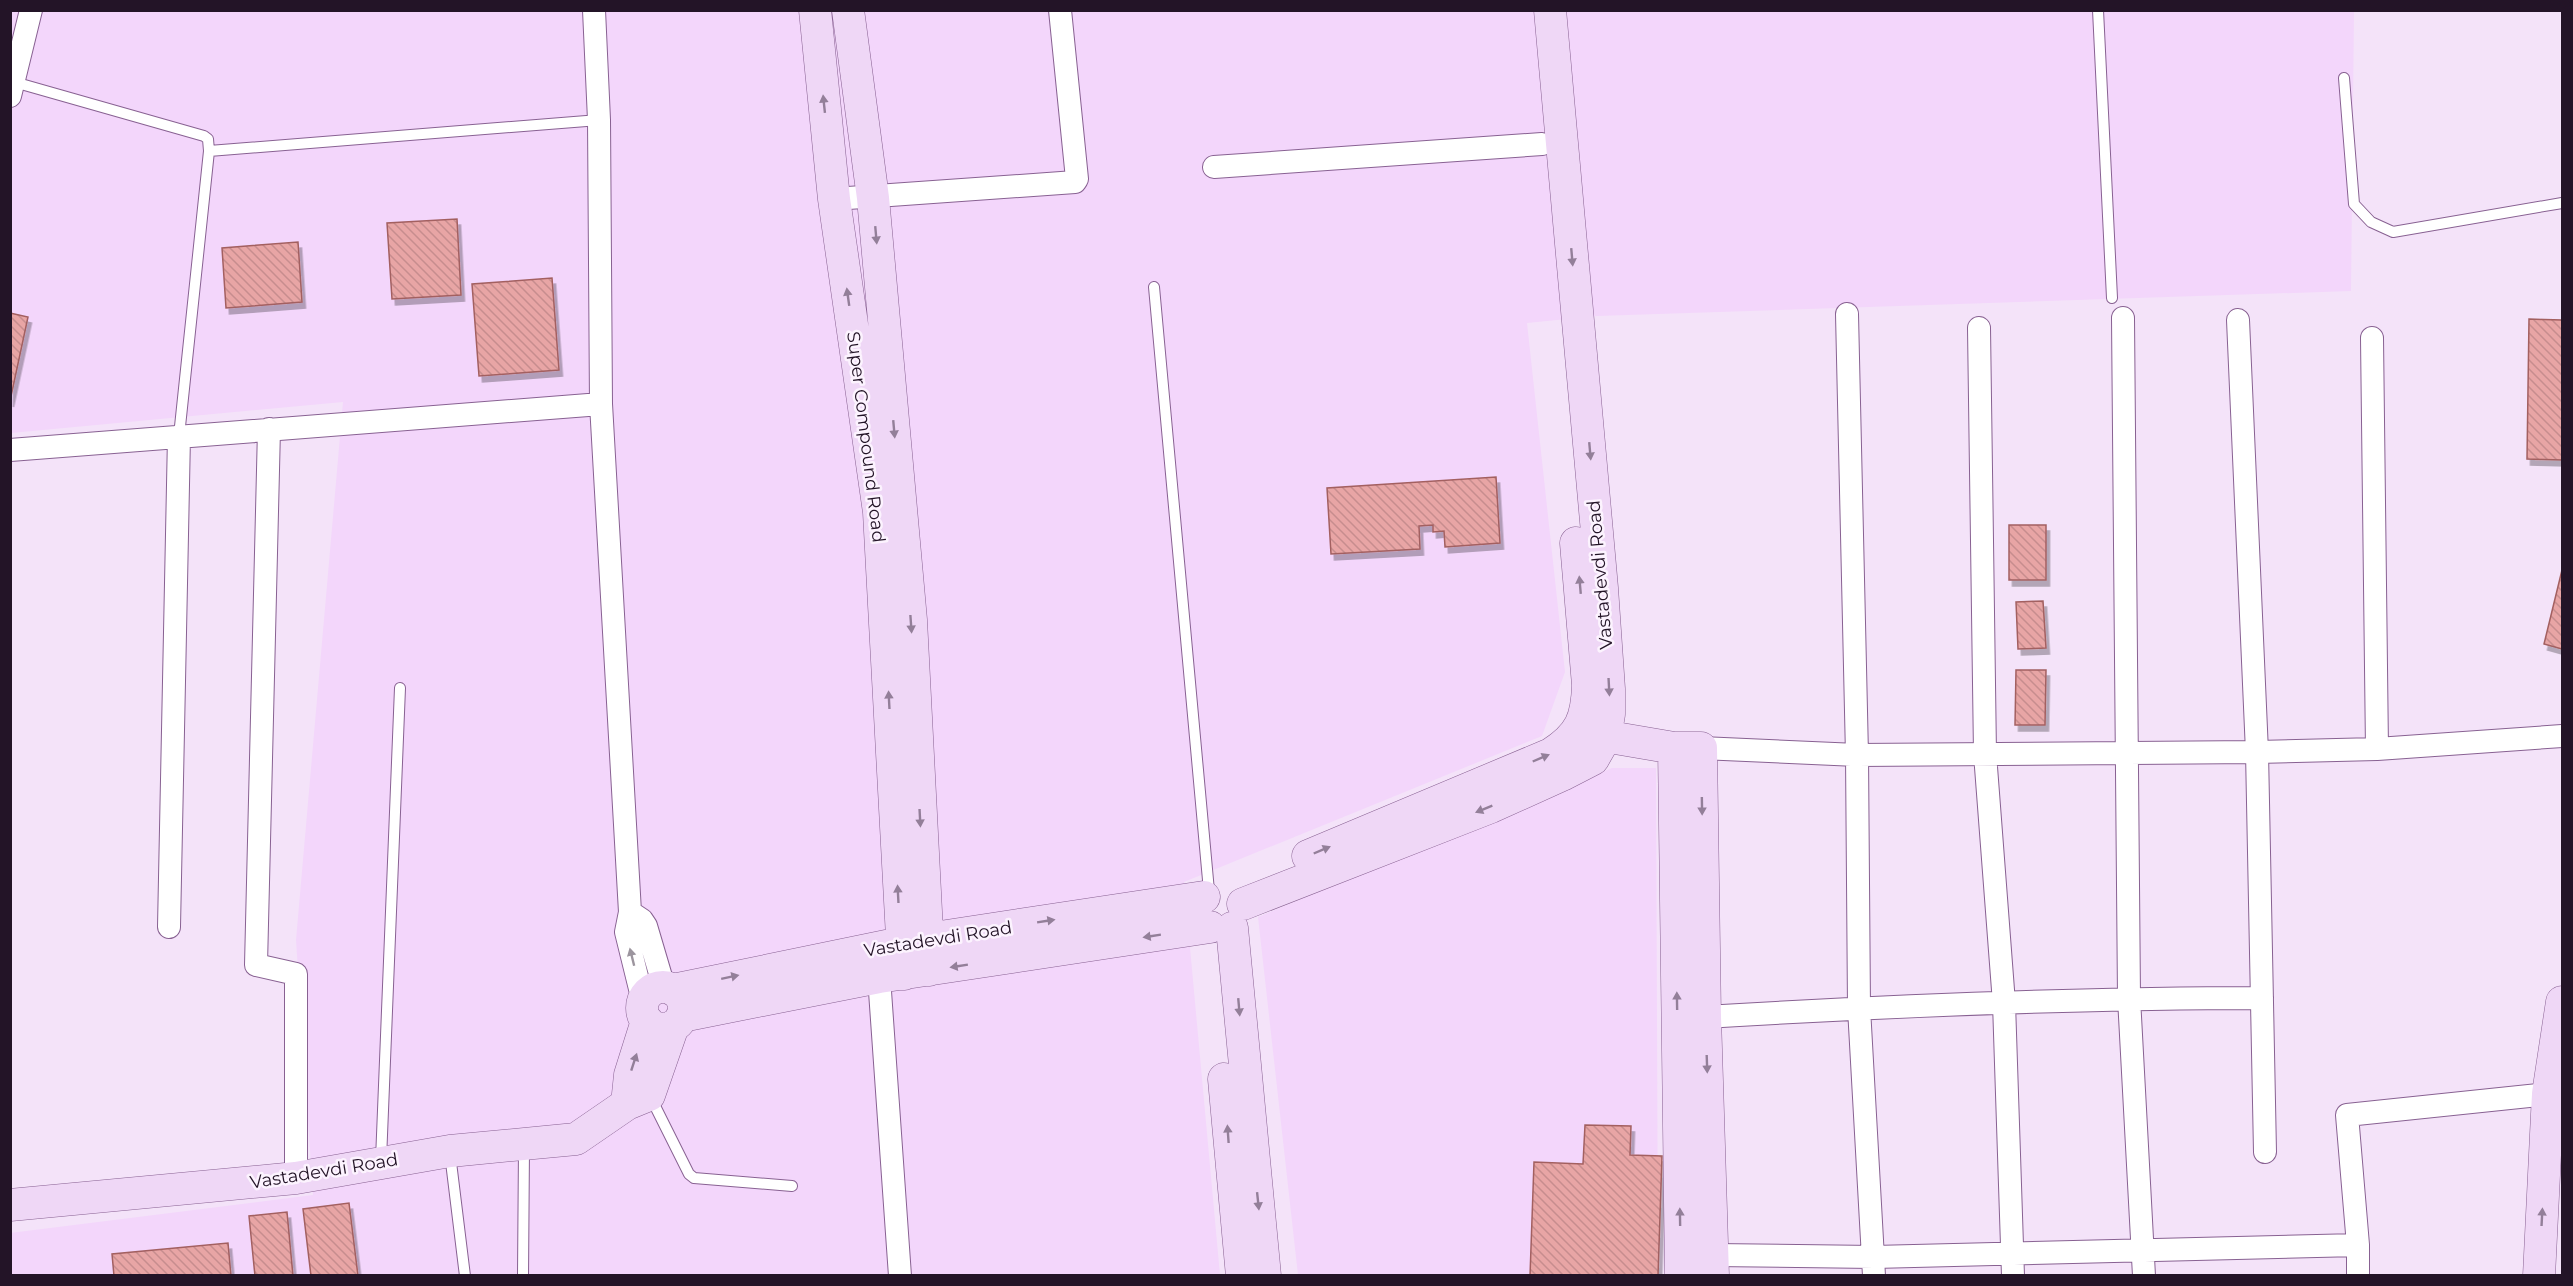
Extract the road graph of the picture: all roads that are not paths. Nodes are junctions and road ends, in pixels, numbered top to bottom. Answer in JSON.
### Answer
{"nodes":[{"id":1,"x":31,"y":10,"type":"edge"},
{"id":2,"x":594,"y":10,"type":"edge"},
{"id":3,"x":815,"y":10,"type":"edge"},
{"id":4,"x":848,"y":10,"type":"edge"},
{"id":5,"x":1060,"y":10,"type":"edge"},
{"id":6,"x":1530,"y":10,"type":"edge"},
{"id":7,"x":1550,"y":10,"type":"edge"},
{"id":8,"x":2098,"y":10,"type":"edge"},
{"id":9,"x":2344,"y":78,"type":"dead end"},
{"id":10,"x":12,"y":89,"type":"edge"},
{"id":11,"x":599,"y":120,"type":"junction"},
{"id":12,"x":1542,"y":144,"type":"junction"},
{"id":13,"x":209,"y":151,"type":"junction"},
{"id":14,"x":1214,"y":167,"type":"dead end"},
{"id":15,"x":873,"y":198,"type":"junction"},
{"id":16,"x":834,"y":199,"type":"junction"},
{"id":17,"x":2562,"y":203,"type":"edge"},
{"id":18,"x":1154,"y":287,"type":"dead end"},
{"id":19,"x":2117,"y":308,"type":"joint"},
{"id":20,"x":1847,"y":314,"type":"dead end"},
{"id":21,"x":2238,"y":320,"type":"dead end"},
{"id":22,"x":1979,"y":328,"type":"dead end"},
{"id":23,"x":2372,"y":338,"type":"dead end"},
{"id":24,"x":601,"y":404,"type":"junction"},
{"id":25,"x":269,"y":429,"type":"junction"},
{"id":26,"x":179,"y":436,"type":"junction"},
{"id":27,"x":10,"y":450,"type":"edge"},
{"id":28,"x":400,"y":688,"type":"dead end"},
{"id":29,"x":1591,"y":734,"type":"junction"},
{"id":30,"x":2562,"y":736,"type":"edge"},
{"id":31,"x":1688,"y":748,"type":"junction"},
{"id":32,"x":2378,"y":749,"type":"junction"},
{"id":33,"x":2257,"y":752,"type":"junction"},
{"id":34,"x":2125,"y":753,"type":"junction"},
{"id":35,"x":1985,"y":754,"type":"junction"},
{"id":36,"x":1857,"y":755,"type":"junction"},
{"id":37,"x":1220,"y":909,"type":"junction"},
{"id":38,"x":169,"y":927,"type":"dead end"},
{"id":39,"x":908,"y":961,"type":"junction"},
{"id":40,"x":2129,"y":998,"type":"junction"},
{"id":41,"x":2262,"y":998,"type":"junction"},
{"id":42,"x":2562,"y":1002,"type":"edge"},
{"id":43,"x":2004,"y":1004,"type":"junction"},
{"id":44,"x":664,"y":1007,"type":"junction"},
{"id":45,"x":1859,"y":1008,"type":"junction"},
{"id":46,"x":1705,"y":1017,"type":"junction"},
{"id":47,"x":2548,"y":1094,"type":"junction"},
{"id":48,"x":638,"y":1100,"type":"junction"},
{"id":49,"x":524,"y":1144,"type":"junction"},
{"id":50,"x":450,"y":1151,"type":"junction"},
{"id":51,"x":2265,"y":1152,"type":"dead end"},
{"id":52,"x":381,"y":1163,"type":"junction"},
{"id":53,"x":296,"y":1178,"type":"junction"},
{"id":54,"x":792,"y":1186,"type":"dead end"},
{"id":55,"x":10,"y":1204,"type":"edge"},
{"id":56,"x":2358,"y":1245,"type":"junction"},
{"id":57,"x":2143,"y":1251,"type":"junction"},
{"id":58,"x":1713,"y":1265,"type":"edge"},
{"id":59,"x":2013,"y":1265,"type":"edge"},
{"id":60,"x":1874,"y":1266,"type":"edge"},
{"id":61,"x":465,"y":1275,"type":"edge"},
{"id":62,"x":523,"y":1275,"type":"edge"},
{"id":63,"x":900,"y":1275,"type":"edge"},
{"id":64,"x":1242,"y":1275,"type":"edge"},
{"id":65,"x":1265,"y":1275,"type":"edge"},
{"id":66,"x":1681,"y":1275,"type":"edge"},
{"id":67,"x":2144,"y":1275,"type":"edge"},
{"id":68,"x":2358,"y":1275,"type":"edge"},
{"id":69,"x":2539,"y":1275,"type":"edge"}],
"edges":[{"from":1,"to":10,"type":"street"},
{"from":2,"to":11,"type":"street"},
{"from":16,"to":3,"type":"street","name":"Super Compound Road","one_way":true},
{"from":4,"to":15,"type":"street","name":"Super Compound Road"},
{"from":5,"to":15,"type":"street"},
{"from":6,"to":12,"type":"street","name":"Vastadevdi Road"},
{"from":7,"to":29,"type":"street","name":"Vastadevdi Road","one_way":true},
{"from":8,"to":19,"type":"lane"},
{"from":9,"to":17,"type":"lane"},
{"from":10,"to":13,"type":"lane"},
{"from":11,"to":13,"type":"lane"},
{"from":11,"to":24,"type":"street"},
{"from":12,"to":14,"type":"street"},
{"from":29,"to":12,"type":"street","name":"Vastadevdi Road","one_way":true},
{"from":13,"to":26,"type":"lane"},
{"from":15,"to":16,"type":"street"},
{"from":15,"to":39,"type":"street","name":"Super Compound Road","one_way":true},
{"from":39,"to":16,"type":"street","name":"Super Compound Road","one_way":true},
{"from":18,"to":37,"type":"lane"},
{"from":19,"to":34,"type":"street"},
{"from":20,"to":36,"type":"street"},
{"from":21,"to":33,"type":"street"},
{"from":22,"to":35,"type":"street"},
{"from":23,"to":32,"type":"street"},
{"from":24,"to":25,"type":"street"},
{"from":24,"to":44,"type":"street"},
{"from":25,"to":26,"type":"street"},
{"from":25,"to":53,"type":"street"},
{"from":26,"to":27,"type":"street"},
{"from":26,"to":38,"type":"street"},
{"from":28,"to":52,"type":"lane"},
{"from":29,"to":31,"type":"street"},
{"from":29,"to":37,"type":"street","name":"Vastadevdi Road"},
{"from":30,"to":32,"type":"street"},
{"from":31,"to":36,"type":"street"},
{"from":31,"to":46,"type":"street","one_way":true},
{"from":66,"to":31,"type":"street","one_way":true},
{"from":32,"to":33,"type":"street"},
{"from":33,"to":34,"type":"street"},
{"from":33,"to":41,"type":"street"},
{"from":34,"to":35,"type":"street"},
{"from":34,"to":40,"type":"street"},
{"from":35,"to":36,"type":"street"},
{"from":35,"to":43,"type":"street"},
{"from":36,"to":45,"type":"street"},
{"from":37,"to":39,"type":"street","name":"Vastadevdi Road"},
{"from":64,"to":37,"type":"street","one_way":true},
{"from":37,"to":65,"type":"street","one_way":true},
{"from":39,"to":44,"type":"street","name":"Vastadevdi Road"},
{"from":39,"to":63,"type":"street"},
{"from":40,"to":41,"type":"street"},
{"from":40,"to":43,"type":"street"},
{"from":40,"to":57,"type":"street"},
{"from":41,"to":51,"type":"street"},
{"from":42,"to":47,"type":"street"},
{"from":43,"to":45,"type":"street"},
{"from":43,"to":59,"type":"street"},
{"from":44,"to":48,"type":"street"},
{"from":45,"to":46,"type":"street"},
{"from":45,"to":60,"type":"street"},
{"from":46,"to":58,"type":"street","one_way":true},
{"from":47,"to":56,"type":"street"},
{"from":69,"to":47,"type":"street","one_way":true},
{"from":48,"to":49,"type":"street","name":"Vastadevdi Road"},
{"from":48,"to":54,"type":"lane"},
{"from":49,"to":50,"type":"street","name":"Vastadevdi Road"},
{"from":49,"to":62,"type":"lane"},
{"from":50,"to":52,"type":"street","name":"Vastadevdi Road"},
{"from":50,"to":61,"type":"lane"},
{"from":52,"to":53,"type":"street","name":"Vastadevdi Road"},
{"from":53,"to":55,"type":"street","name":"Vastadevdi Road"},
{"from":56,"to":57,"type":"street"},
{"from":56,"to":68,"type":"street"},
{"from":57,"to":59,"type":"street"},
{"from":57,"to":67,"type":"street"},
{"from":58,"to":60,"type":"street"},
{"from":59,"to":60,"type":"street"}]}
